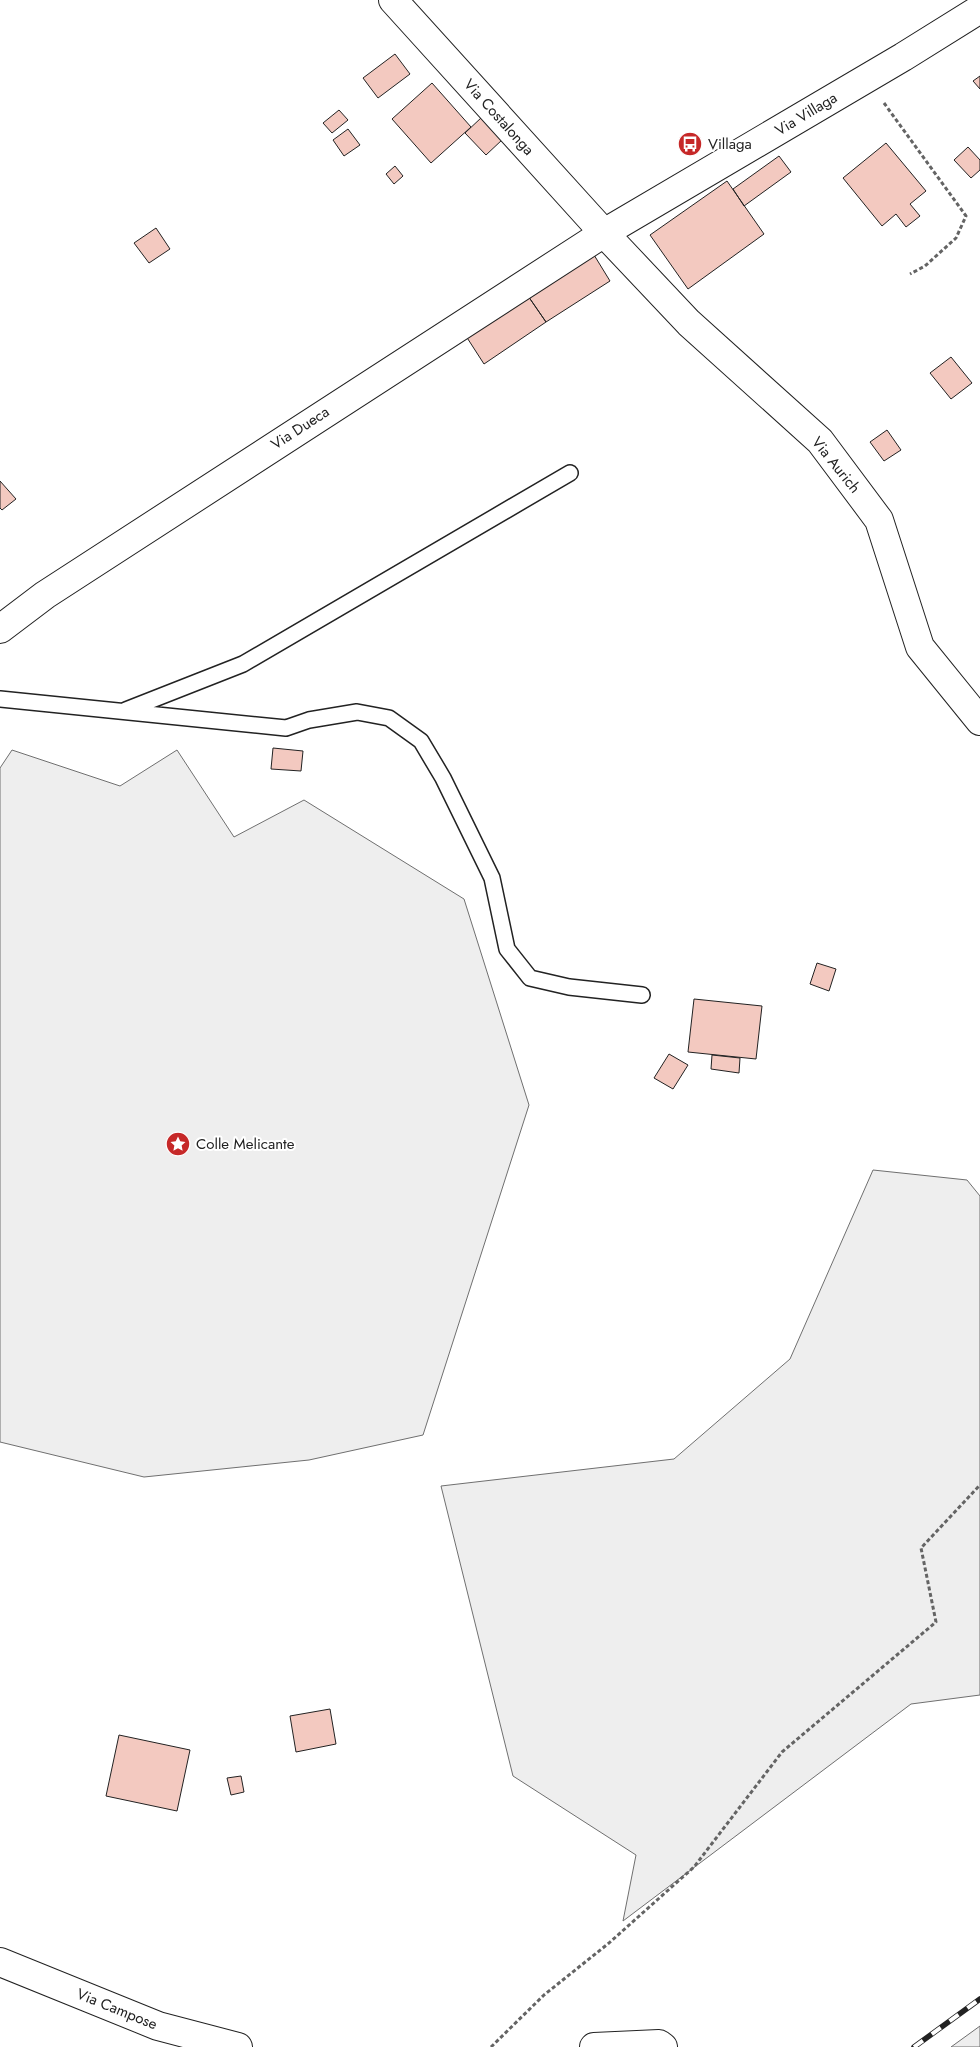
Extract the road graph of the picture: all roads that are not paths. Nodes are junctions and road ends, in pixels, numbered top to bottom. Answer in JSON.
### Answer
{"nodes":[{"id":1,"x":394,"y":0,"type":"edge"},
{"id":2,"x":980,"y":9,"type":"edge"},
{"id":3,"x":604,"y":233,"type":"junction"},
{"id":4,"x":570,"y":473,"type":"dead end"},
{"id":5,"x":0,"y":628,"type":"edge"},
{"id":6,"x":0,"y":699,"type":"edge"},
{"id":7,"x":122,"y":711,"type":"junction"},
{"id":8,"x":980,"y":721,"type":"edge"},
{"id":9,"x":642,"y":995,"type":"dead end"},
{"id":10,"x":0,"y":1962,"type":"edge"},
{"id":11,"x":238,"y":2047,"type":"edge"},
{"id":12,"x":594,"y":2047,"type":"edge"},
{"id":13,"x":663,"y":2047,"type":"edge"}],
"edges":[{"from":1,"to":3,"type":"street","name":"Via Costalonga"},
{"from":2,"to":3,"type":"street","name":"Via Villaga"},
{"from":3,"to":5,"type":"street","name":"Via Dueca"},
{"from":3,"to":8,"type":"street","name":"Via Aurich"},
{"from":4,"to":7,"type":"lane"},
{"from":6,"to":7,"type":"lane"},
{"from":7,"to":9,"type":"lane"},
{"from":10,"to":11,"type":"street","name":"Via Campose"},
{"from":12,"to":13,"type":"street"}]}
